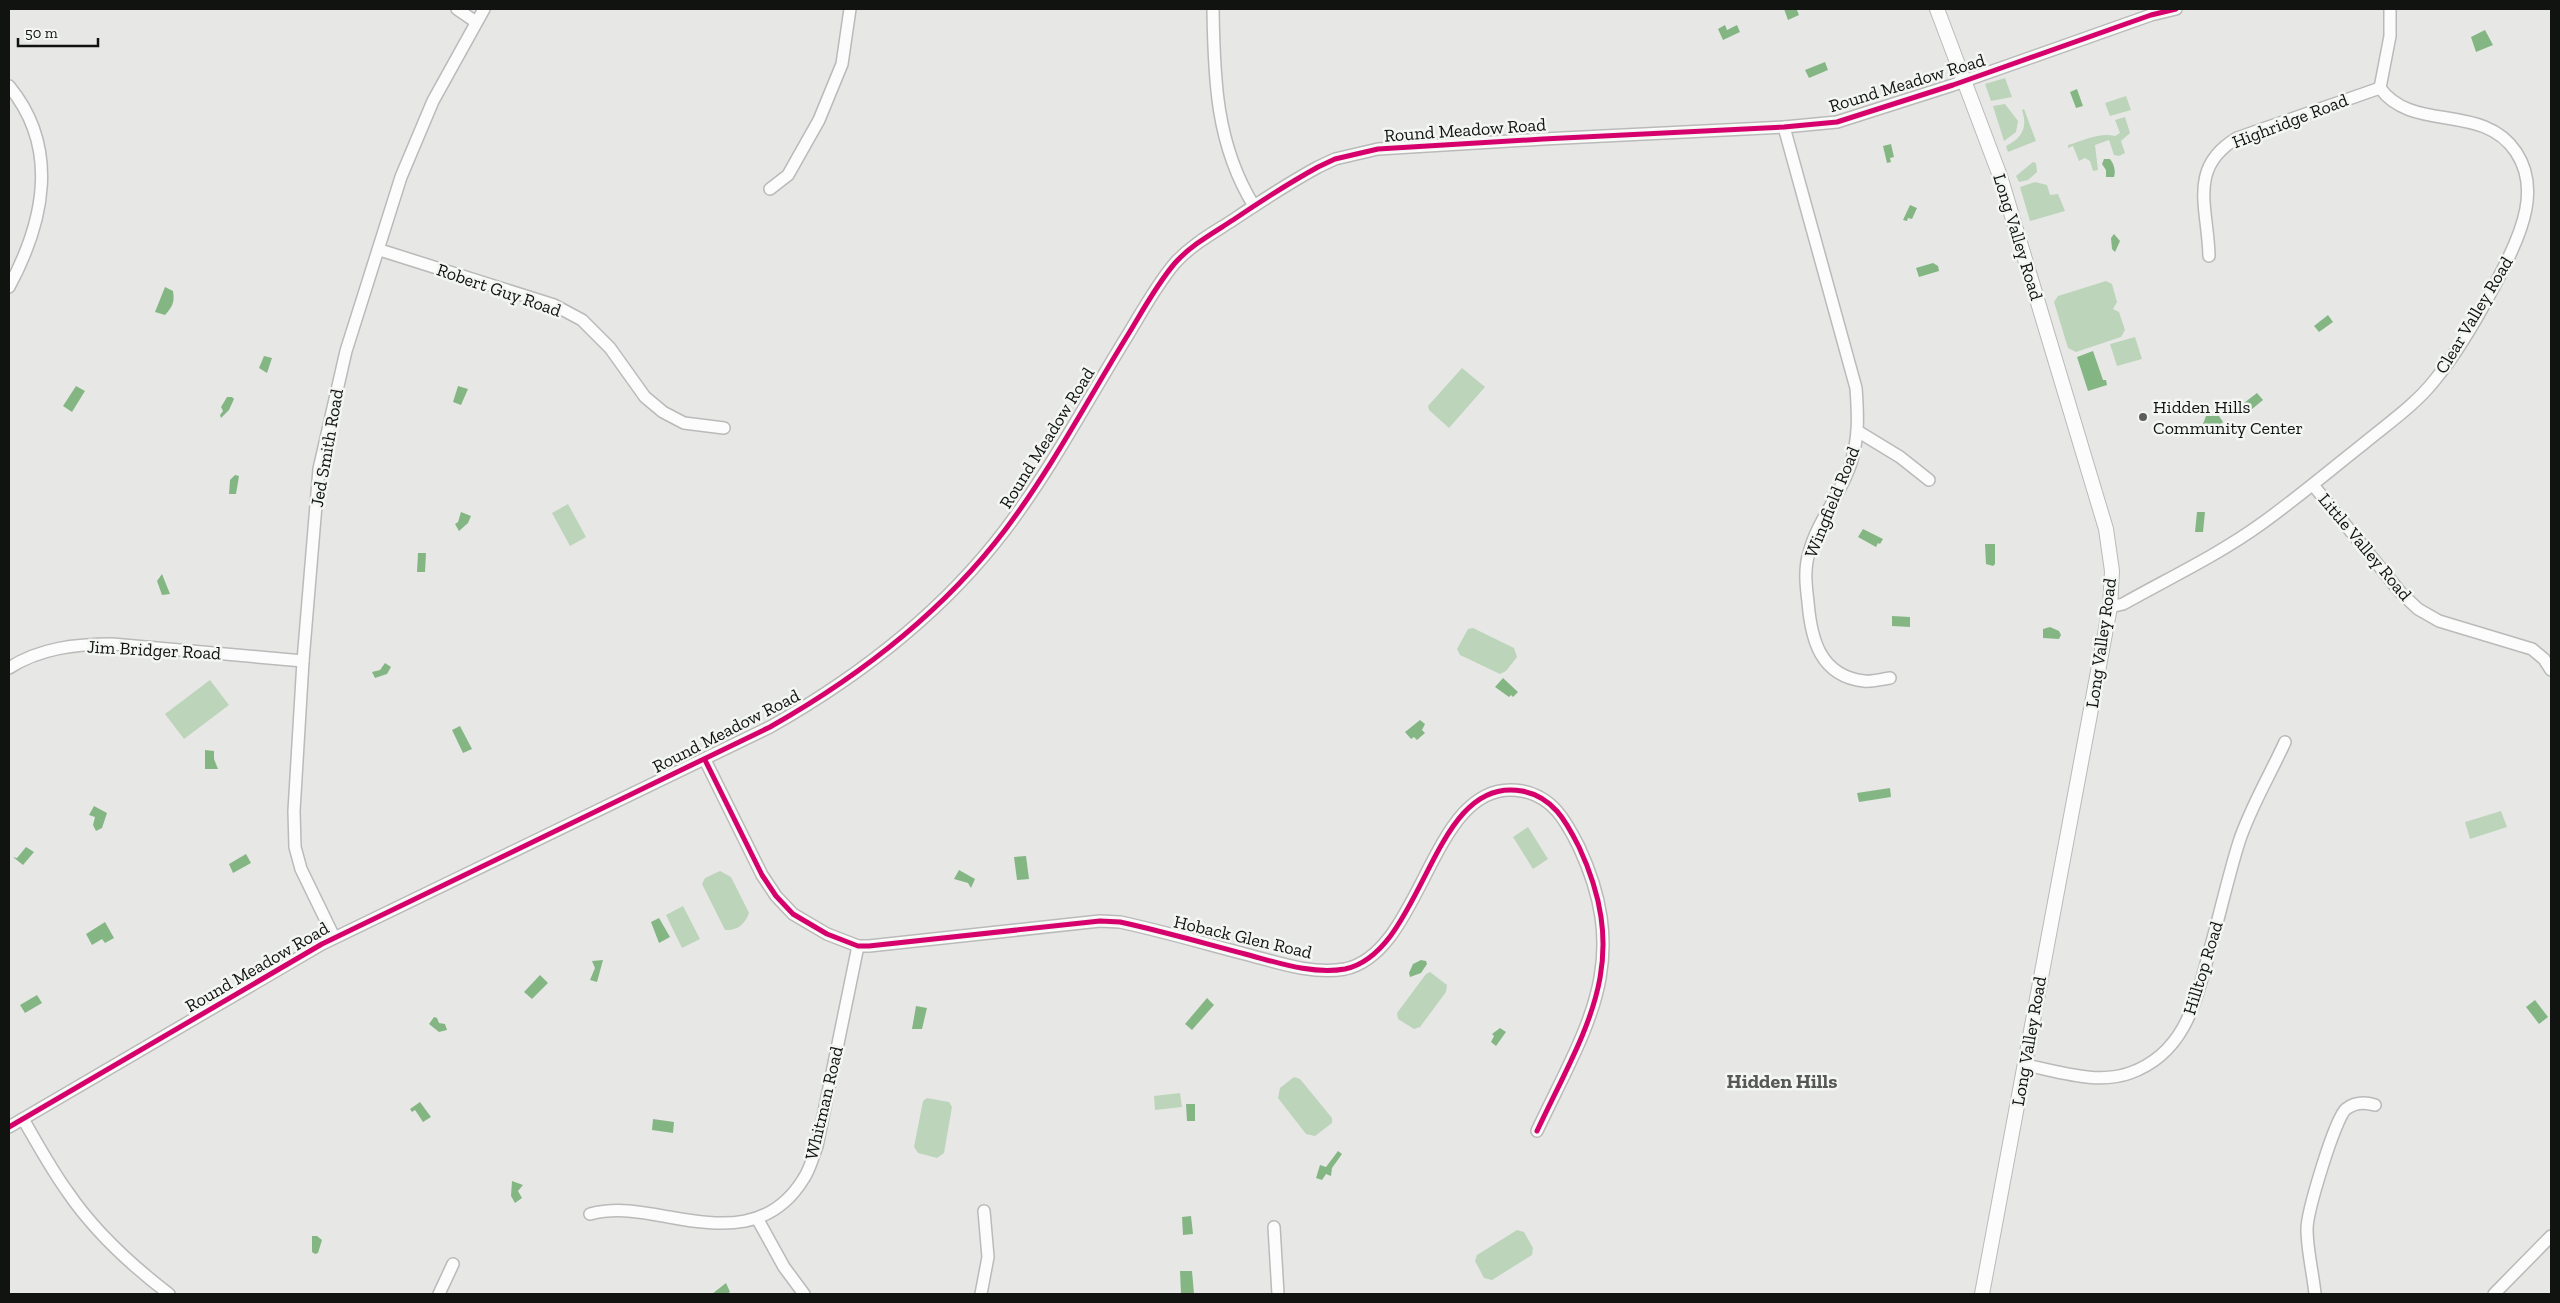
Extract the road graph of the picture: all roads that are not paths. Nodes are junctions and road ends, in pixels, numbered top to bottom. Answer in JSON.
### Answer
{"nodes":[{"id":1,"x":457,"y":9,"type":"edge"},
{"id":2,"x":484,"y":9,"type":"edge"},
{"id":3,"x":850,"y":9,"type":"edge"},
{"id":4,"x":1213,"y":9,"type":"edge"},
{"id":5,"x":1937,"y":9,"type":"edge"},
{"id":6,"x":2176,"y":9,"type":"edge"},
{"id":7,"x":2390,"y":9,"type":"edge"},
{"id":8,"x":476,"y":22,"type":"junction"},
{"id":9,"x":1966,"y":80,"type":"junction"},
{"id":10,"x":9,"y":86,"type":"edge"},
{"id":11,"x":2380,"y":88,"type":"junction"},
{"id":12,"x":1784,"y":128,"type":"junction"},
{"id":13,"x":770,"y":189,"type":"dead end"},
{"id":14,"x":1254,"y":206,"type":"junction"},
{"id":15,"x":380,"y":250,"type":"junction"},
{"id":16,"x":2209,"y":256,"type":"dead end"},
{"id":17,"x":9,"y":287,"type":"edge"},
{"id":18,"x":724,"y":428,"type":"dead end"},
{"id":19,"x":1859,"y":432,"type":"junction"},
{"id":20,"x":1929,"y":480,"type":"dead end"},
{"id":21,"x":2313,"y":484,"type":"junction"},
{"id":22,"x":2110,"y":607,"type":"junction"},
{"id":23,"x":304,"y":661,"type":"junction"},
{"id":24,"x":9,"y":668,"type":"edge"},
{"id":25,"x":2551,"y":670,"type":"edge"},
{"id":26,"x":1890,"y":678,"type":"dead end"},
{"id":27,"x":2285,"y":742,"type":"dead end"},
{"id":28,"x":705,"y":760,"type":"junction"},
{"id":29,"x":334,"y":937,"type":"junction"},
{"id":30,"x":858,"y":946,"type":"junction"},
{"id":31,"x":2025,"y":1065,"type":"junction"},
{"id":32,"x":2375,"y":1105,"type":"dead end"},
{"id":33,"x":23,"y":1119,"type":"junction"},
{"id":34,"x":9,"y":1127,"type":"edge"},
{"id":35,"x":1537,"y":1131,"type":"dead end"},
{"id":36,"x":984,"y":1211,"type":"dead end"},
{"id":37,"x":590,"y":1214,"type":"dead end"},
{"id":38,"x":758,"y":1220,"type":"junction"},
{"id":39,"x":1274,"y":1227,"type":"dead end"},
{"id":40,"x":2551,"y":1236,"type":"edge"},
{"id":41,"x":453,"y":1264,"type":"dead end"},
{"id":42,"x":169,"y":1294,"type":"edge"},
{"id":43,"x":440,"y":1294,"type":"edge"},
{"id":44,"x":804,"y":1294,"type":"edge"},
{"id":45,"x":981,"y":1294,"type":"edge"},
{"id":46,"x":1278,"y":1294,"type":"edge"},
{"id":47,"x":1982,"y":1294,"type":"edge"},
{"id":48,"x":2315,"y":1294,"type":"edge"},
{"id":49,"x":2494,"y":1294,"type":"edge"}],
"edges":[{"from":1,"to":8,"type":"street"},
{"from":2,"to":8,"type":"street","name":"Jed Smith Road"},
{"from":3,"to":13,"type":"street"},
{"from":4,"to":14,"type":"street"},
{"from":5,"to":9,"type":"street","name":"Long Valley Road"},
{"from":6,"to":9,"type":"street","name":"Round Meadow Road"},
{"from":7,"to":11,"type":"street"},
{"from":8,"to":15,"type":"street","name":"Jed Smith Road"},
{"from":9,"to":12,"type":"street","name":"Round Meadow Road"},
{"from":9,"to":22,"type":"street","name":"Long Valley Road"},
{"from":10,"to":17,"type":"street"},
{"from":11,"to":16,"type":"street","name":"Highridge Road"},
{"from":11,"to":21,"type":"street","name":"Clear Valley Road"},
{"from":12,"to":14,"type":"street","name":"Round Meadow Road"},
{"from":12,"to":19,"type":"street","name":"Wingfield Road"},
{"from":14,"to":28,"type":"street","name":"Round Meadow Road"},
{"from":15,"to":18,"type":"street","name":"Robert Guy Road"},
{"from":15,"to":23,"type":"street","name":"Jed Smith Road"},
{"from":19,"to":20,"type":"street"},
{"from":19,"to":26,"type":"street","name":"Wingfield Road"},
{"from":21,"to":22,"type":"street","name":"Clear Valley Road"},
{"from":21,"to":25,"type":"street","name":"Little Valley Road"},
{"from":22,"to":31,"type":"street","name":"Long Valley Road"},
{"from":23,"to":24,"type":"street","name":"Jim Bridger Road"},
{"from":23,"to":29,"type":"street","name":"Jed Smith Road"},
{"from":27,"to":31,"type":"street","name":"Hilltop Road"},
{"from":28,"to":29,"type":"street","name":"Round Meadow Road"},
{"from":28,"to":30,"type":"street","name":"Hoback Glen Road"},
{"from":29,"to":33,"type":"street","name":"Round Meadow Road"},
{"from":30,"to":35,"type":"street","name":"Hoback Glen Road"},
{"from":30,"to":38,"type":"street","name":"Whitman Road"},
{"from":31,"to":47,"type":"street","name":"Long Valley Road"},
{"from":32,"to":48,"type":"street"},
{"from":33,"to":34,"type":"street","name":"Round Meadow Road"},
{"from":33,"to":42,"type":"street"},
{"from":36,"to":45,"type":"street"},
{"from":37,"to":38,"type":"street","name":"Whitman Road"},
{"from":38,"to":44,"type":"street"},
{"from":39,"to":46,"type":"street"},
{"from":40,"to":49,"type":"street"},
{"from":41,"to":43,"type":"street"}]}
